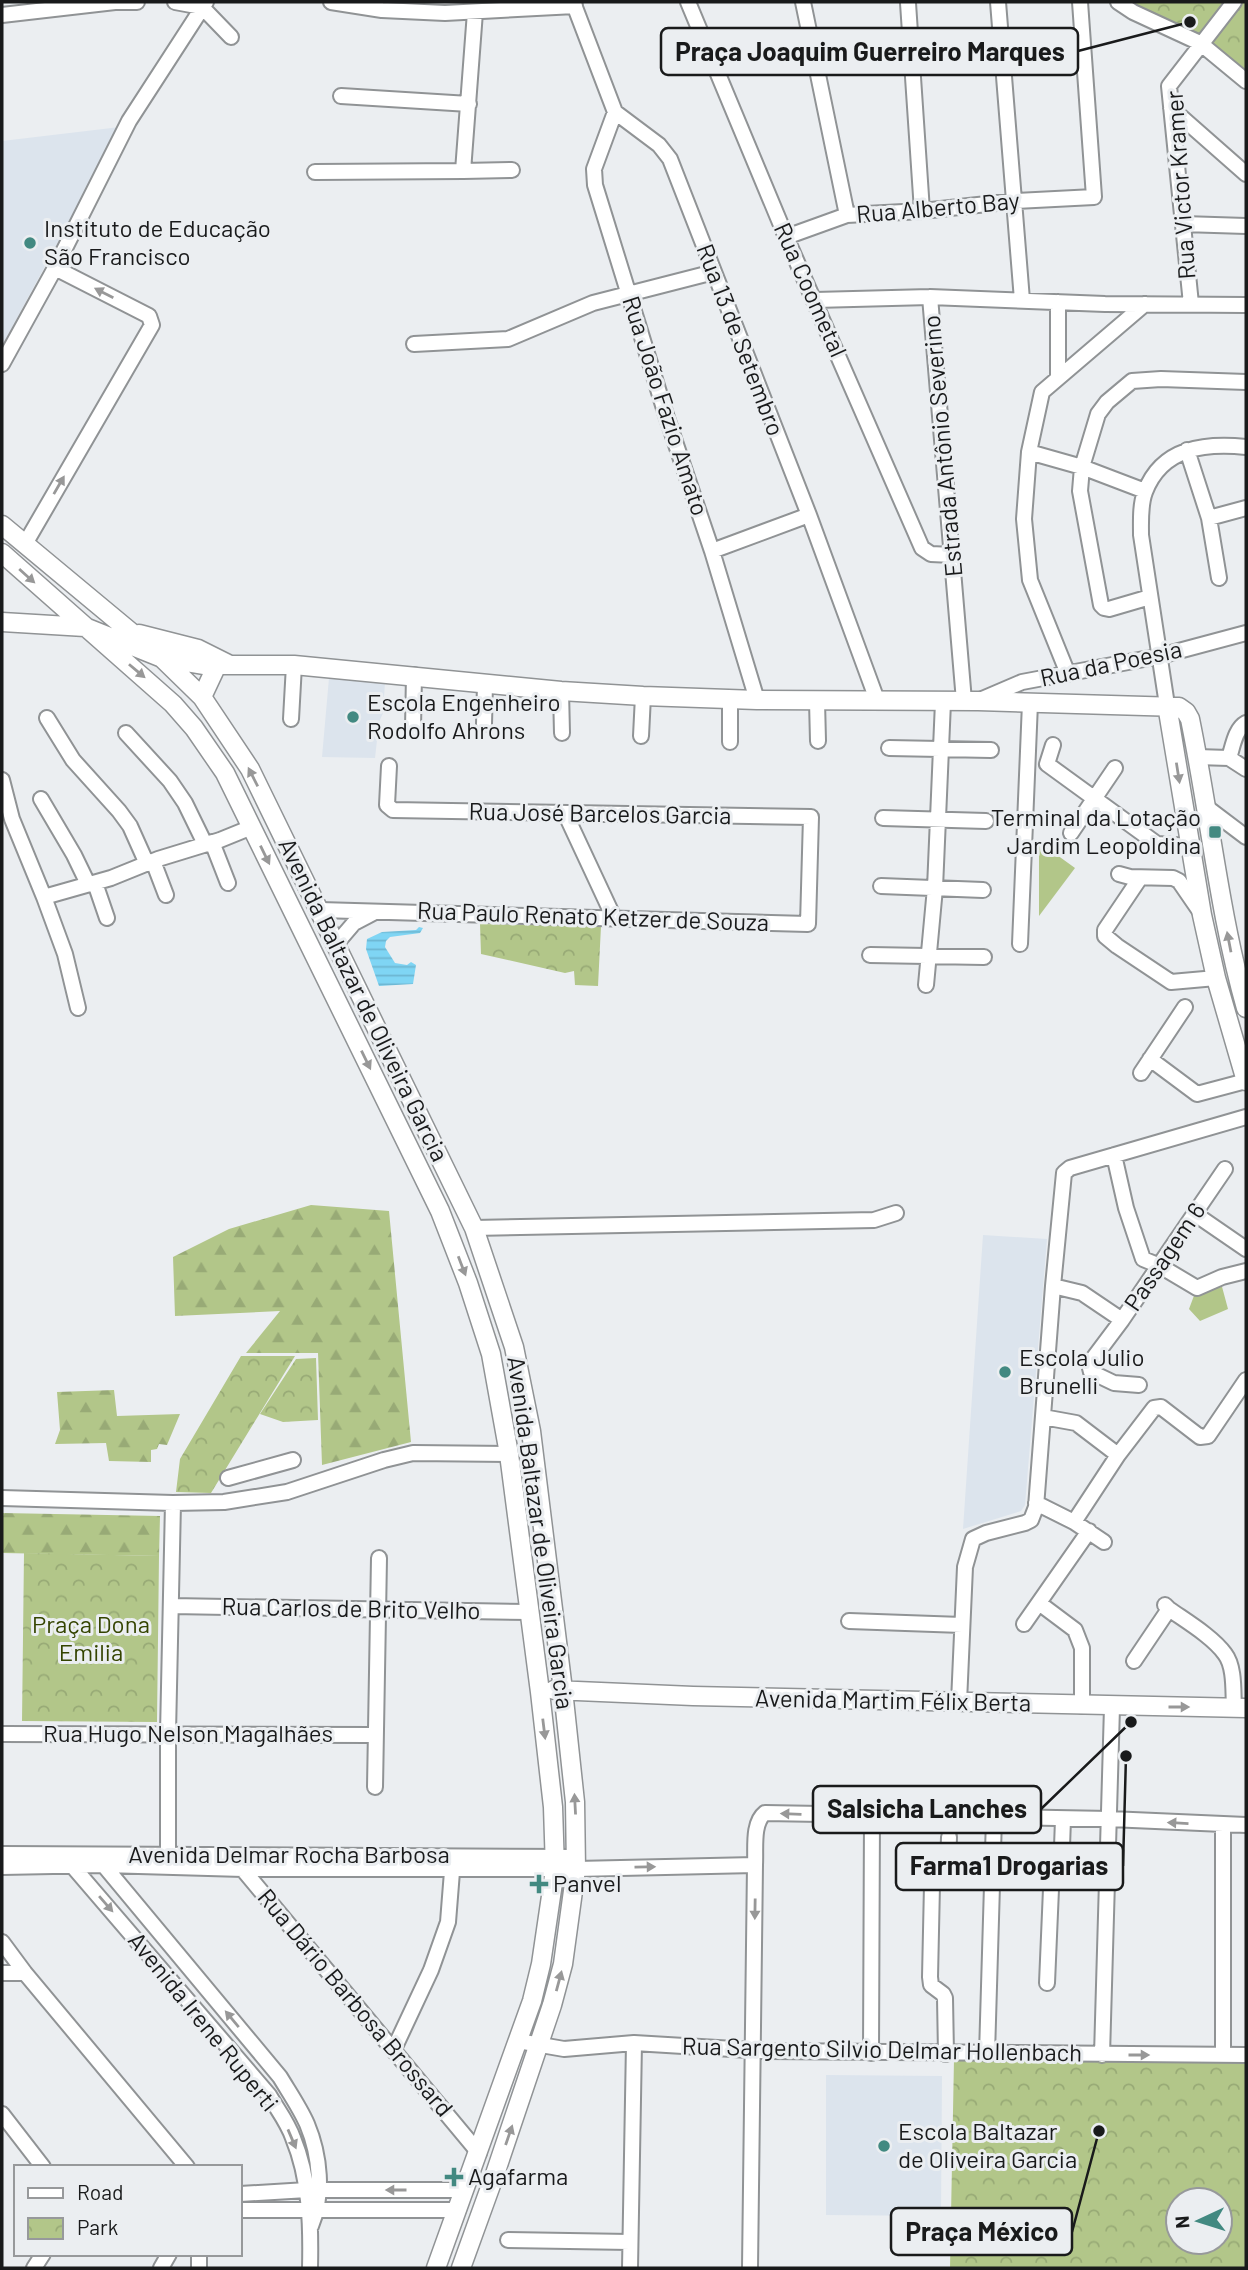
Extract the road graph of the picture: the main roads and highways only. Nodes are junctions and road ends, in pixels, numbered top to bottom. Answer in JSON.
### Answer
{"nodes":[{"id":1,"x":2,"y":525,"type":"edge"},
{"id":2,"x":2,"y":553,"type":"edge"},
{"id":3,"x":67,"y":577,"type":"junction"},
{"id":4,"x":52,"y":598,"type":"junction"},
{"id":5,"x":2,"y":622,"type":"edge"},
{"id":6,"x":30,"y":623,"type":"junction"},
{"id":7,"x":85,"y":627,"type":"junction"},
{"id":8,"x":131,"y":632,"type":"junction"},
{"id":9,"x":162,"y":658,"type":"junction"},
{"id":10,"x":222,"y":664,"type":"junction"},
{"id":11,"x":202,"y":697,"type":"junction"},
{"id":12,"x":1167,"y":705,"type":"junction"},
{"id":13,"x":1246,"y":1008,"type":"edge"},
{"id":14,"x":1242,"y":1052,"type":"edge"},
{"id":15,"x":1246,"y":1081,"type":"edge"},
{"id":16,"x":563,"y":1690,"type":"junction"},
{"id":17,"x":540,"y":1692,"type":"junction"},
{"id":18,"x":1240,"y":1708,"type":"edge"},
{"id":19,"x":436,"y":2268,"type":"edge"},
{"id":20,"x":461,"y":2268,"type":"edge"}],
"edges":[{"from":1,"to":3,"type":"main road","name":"Avenida Baltazar de Oliveira Garcia"},
{"from":2,"to":4,"type":"main road","name":"Avenida Baltazar de Oliveira Garcia","one_way":true},
{"from":3,"to":4,"type":"main road"},
{"from":3,"to":8,"type":"main road","name":"Avenida Baltazar de Oliveira Garcia"},
{"from":4,"to":6,"type":"main road"},
{"from":4,"to":7,"type":"main road","name":"Avenida Baltazar de Oliveira Garcia"},
{"from":5,"to":6,"type":"main road"},
{"from":6,"to":7,"type":"main road"},
{"from":7,"to":9,"type":"main road"},
{"from":7,"to":17,"type":"main road","name":"Avenida Baltazar de Oliveira Garcia","one_way":true},
{"from":8,"to":9,"type":"main road","name":"Avenida Baltazar de Oliveira Garcia"},
{"from":8,"to":10,"type":"main road"},
{"from":9,"to":10,"type":"main road"},
{"from":9,"to":11,"type":"main road","name":"Avenida Baltazar de Oliveira Garcia"},
{"from":10,"to":11,"type":"main road"},
{"from":10,"to":12,"type":"main road"},
{"from":16,"to":11,"type":"main road","name":"Avenida Baltazar de Oliveira Garcia","one_way":true},
{"from":13,"to":12,"type":"main road","one_way":true},
{"from":12,"to":14,"type":"main road","one_way":true},
{"from":14,"to":15,"type":"main road"},
{"from":16,"to":17,"type":"main road","name":"Avenida Martim Félix Berta"},
{"from":16,"to":18,"type":"main road","name":"Avenida Martim Félix Berta","one_way":true},
{"from":20,"to":16,"type":"main road","name":"Avenida Baltazar de Oliveira Garcia","one_way":true},
{"from":17,"to":19,"type":"main road","name":"Avenida Baltazar de Oliveira Garcia","one_way":true}]}
